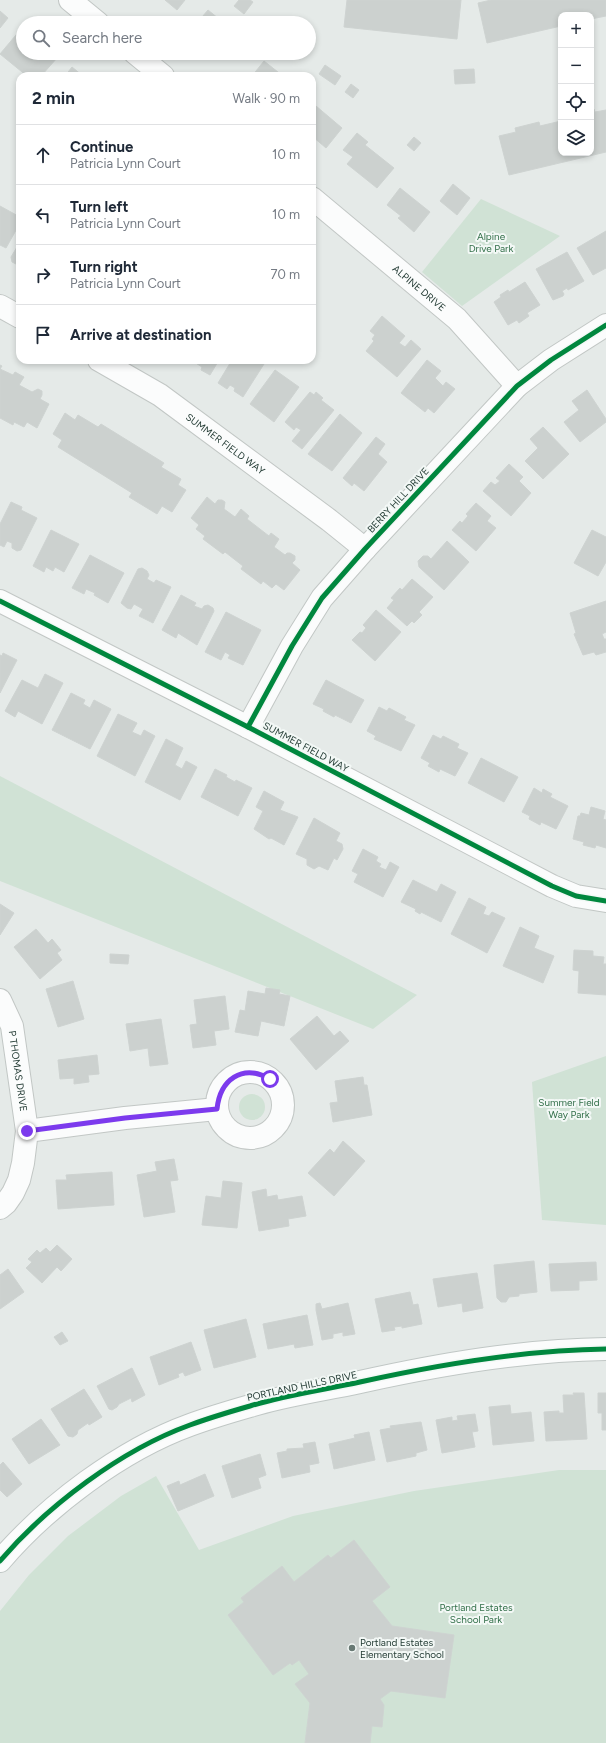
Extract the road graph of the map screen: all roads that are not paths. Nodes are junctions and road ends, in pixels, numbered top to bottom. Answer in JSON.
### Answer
{"nodes":[{"id":1,"x":70,"y":0,"type":"edge"},
{"id":2,"x":89,"y":16,"type":"edge"},
{"id":3,"x":144,"y":60,"type":"edge"},
{"id":4,"x":158,"y":72,"type":"edge"},
{"id":5,"x":316,"y":201,"type":"edge"},
{"id":6,"x":0,"y":306,"type":"edge"},
{"id":7,"x":16,"y":315,"type":"edge"},
{"id":8,"x":606,"y":325,"type":"edge"},
{"id":9,"x":106,"y":364,"type":"edge"},
{"id":10,"x":517,"y":386,"type":"junction"},
{"id":11,"x":365,"y":549,"type":"junction"},
{"id":12,"x":0,"y":601,"type":"edge"},
{"id":13,"x":248,"y":727,"type":"junction"},
{"id":14,"x":606,"y":901,"type":"edge"},
{"id":15,"x":0,"y":1000,"type":"edge"},
{"id":16,"x":217,"y":1109,"type":"dead end"},
{"id":17,"x":27,"y":1131,"type":"junction"},
{"id":18,"x":0,"y":1208,"type":"edge"},
{"id":19,"x":606,"y":1349,"type":"edge"},
{"id":20,"x":0,"y":1561,"type":"edge"}],
"edges":[{"from":1,"to":2,"type":"street"},
{"from":3,"to":4,"type":"street"},
{"from":5,"to":10,"type":"street","name":"ALPINE DRIVE"},
{"from":6,"to":7,"type":"street"},
{"from":8,"to":10,"type":"street","name":"BERRY HILL DRIVE"},
{"from":9,"to":11,"type":"street","name":"SUMMER FIELD WAY"},
{"from":10,"to":11,"type":"street","name":"BERRY HILL DRIVE"},
{"from":11,"to":13,"type":"street","name":"BERRY HILL DRIVE"},
{"from":12,"to":13,"type":"street","name":"SUMMER FIELD WAY"},
{"from":13,"to":14,"type":"street","name":"SUMMER FIELD WAY"},
{"from":15,"to":17,"type":"street","name":"P THOMAS DRIVE"},
{"from":16,"to":17,"type":"street"},
{"from":17,"to":18,"type":"street","name":"P THOMAS DRIVE"},
{"from":19,"to":20,"type":"street","name":"PORTLAND HILLS DRIVE"}]}
